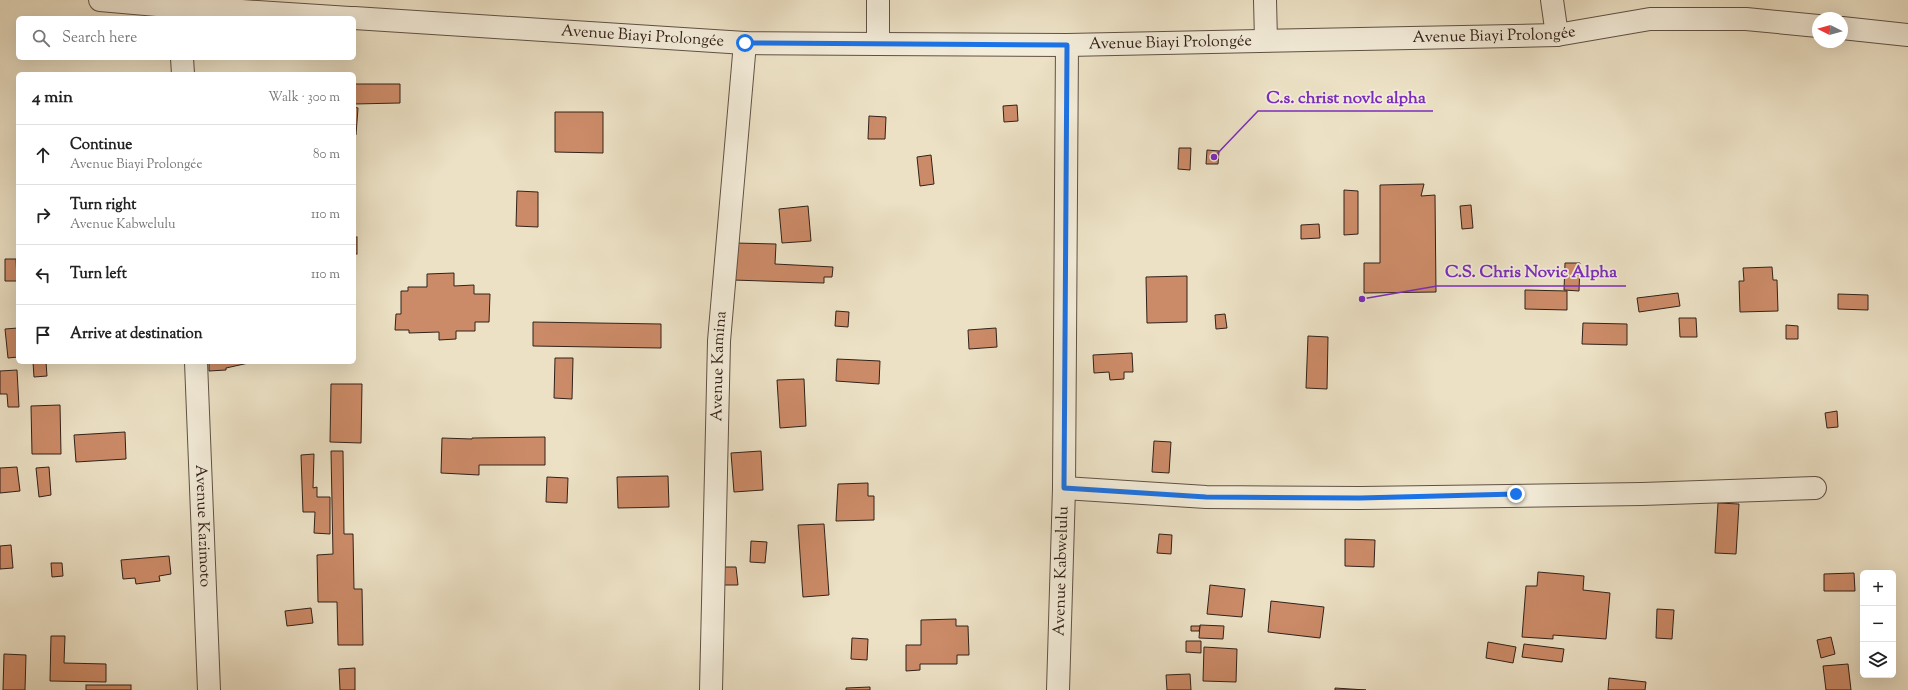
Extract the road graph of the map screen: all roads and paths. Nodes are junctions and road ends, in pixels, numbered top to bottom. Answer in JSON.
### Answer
{"nodes":[{"id":1,"x":100,"y":0,"type":"edge"},
{"id":2,"x":878,"y":0,"type":"edge"},
{"id":3,"x":1265,"y":0,"type":"edge"},
{"id":4,"x":1552,"y":0,"type":"edge"},
{"id":5,"x":180,"y":13,"type":"edge"},
{"id":6,"x":282,"y":16,"type":"edge"},
{"id":7,"x":356,"y":18,"type":"edge"},
{"id":8,"x":1812,"y":25,"type":"edge"},
{"id":9,"x":1848,"y":29,"type":"edge"},
{"id":10,"x":1557,"y":35,"type":"junction"},
{"id":11,"x":1908,"y":35,"type":"edge"},
{"id":12,"x":1266,"y":40,"type":"junction"},
{"id":13,"x":745,"y":43,"type":"junction"},
{"id":14,"x":878,"y":44,"type":"junction"},
{"id":15,"x":1067,"y":45,"type":"junction"},
{"id":16,"x":182,"y":60,"type":"edge"},
{"id":17,"x":183,"y":72,"type":"edge"},
{"id":18,"x":196,"y":364,"type":"edge"},
{"id":19,"x":1064,"y":488,"type":"junction"},
{"id":20,"x":1815,"y":488,"type":"dead end"},
{"id":21,"x":209,"y":690,"type":"edge"},
{"id":22,"x":711,"y":690,"type":"edge"},
{"id":23,"x":1058,"y":690,"type":"edge"}],
"edges":[{"from":1,"to":5,"type":"street"},
{"from":2,"to":14,"type":"street"},
{"from":3,"to":12,"type":"street"},
{"from":4,"to":10,"type":"street"},
{"from":5,"to":6,"type":"street"},
{"from":7,"to":13,"type":"street","name":"Avenue Biayi Prolongée"},
{"from":8,"to":10,"type":"street","name":"Avenue Biayi Prolongée"},
{"from":9,"to":11,"type":"street"},
{"from":10,"to":12,"type":"street","name":"Avenue Biayi Prolongée"},
{"from":12,"to":15,"type":"street","name":"Avenue Biayi Prolongée"},
{"from":13,"to":14,"type":"street","name":"Avenue Biayi Prolongée"},
{"from":13,"to":22,"type":"street","name":"Avenue Kamina"},
{"from":14,"to":15,"type":"street","name":"Avenue Biayi Prolongée"},
{"from":15,"to":19,"type":"street","name":"Avenue Kabwelulu"},
{"from":16,"to":17,"type":"street"},
{"from":18,"to":21,"type":"street","name":"Avenue Kazimoto"},
{"from":19,"to":20,"type":"street"},
{"from":19,"to":23,"type":"street","name":"Avenue Kabwelulu"}]}
